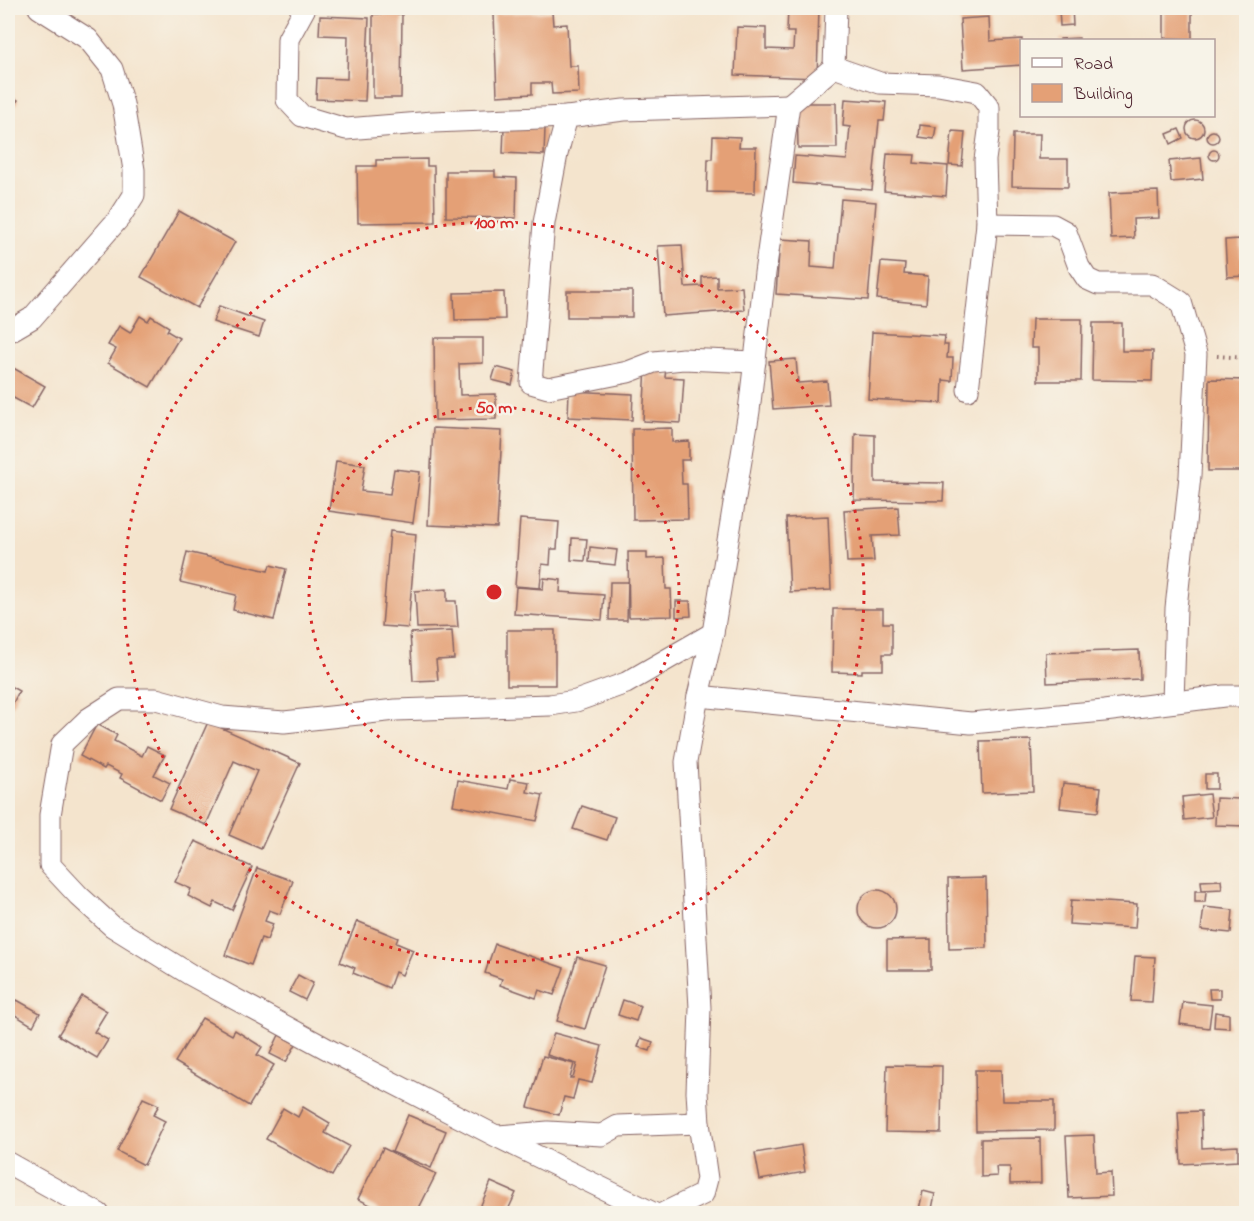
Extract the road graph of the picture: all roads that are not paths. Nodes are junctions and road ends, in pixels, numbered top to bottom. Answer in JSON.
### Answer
{"nodes":[{"id":1,"x":39,"y":8,"type":"edge"},
{"id":2,"x":305,"y":8,"type":"edge"},
{"id":3,"x":836,"y":8,"type":"edge"},
{"id":4,"x":834,"y":67,"type":"junction"},
{"id":5,"x":789,"y":105,"type":"junction"},
{"id":6,"x":567,"y":117,"type":"junction"},
{"id":7,"x":987,"y":225,"type":"junction"},
{"id":8,"x":8,"y":332,"type":"edge"},
{"id":9,"x":754,"y":362,"type":"junction"},
{"id":10,"x":968,"y":390,"type":"dead end"},
{"id":11,"x":713,"y":633,"type":"junction"},
{"id":12,"x":698,"y":696,"type":"junction"},
{"id":13,"x":1246,"y":696,"type":"edge"},
{"id":14,"x":1173,"y":702,"type":"junction"},
{"id":15,"x":699,"y":1123,"type":"junction"},
{"id":16,"x":498,"y":1137,"type":"junction"},
{"id":17,"x":8,"y":1163,"type":"edge"},
{"id":18,"x":99,"y":1214,"type":"edge"},
{"id":19,"x":655,"y":1214,"type":"edge"},
{"id":20,"x":662,"y":1214,"type":"edge"}],
"edges":[{"from":1,"to":8,"type":"street"},
{"from":2,"to":6,"type":"street"},
{"from":3,"to":4,"type":"street"},
{"from":4,"to":5,"type":"street"},
{"from":4,"to":7,"type":"street"},
{"from":5,"to":6,"type":"street"},
{"from":5,"to":9,"type":"street"},
{"from":6,"to":9,"type":"street"},
{"from":7,"to":10,"type":"street"},
{"from":7,"to":14,"type":"street"},
{"from":9,"to":11,"type":"street"},
{"from":11,"to":12,"type":"street"},
{"from":11,"to":16,"type":"street"},
{"from":12,"to":14,"type":"street"},
{"from":12,"to":15,"type":"street"},
{"from":13,"to":14,"type":"street"},
{"from":15,"to":16,"type":"street"},
{"from":15,"to":20,"type":"street"},
{"from":16,"to":19,"type":"street"},
{"from":17,"to":18,"type":"street"}]}
